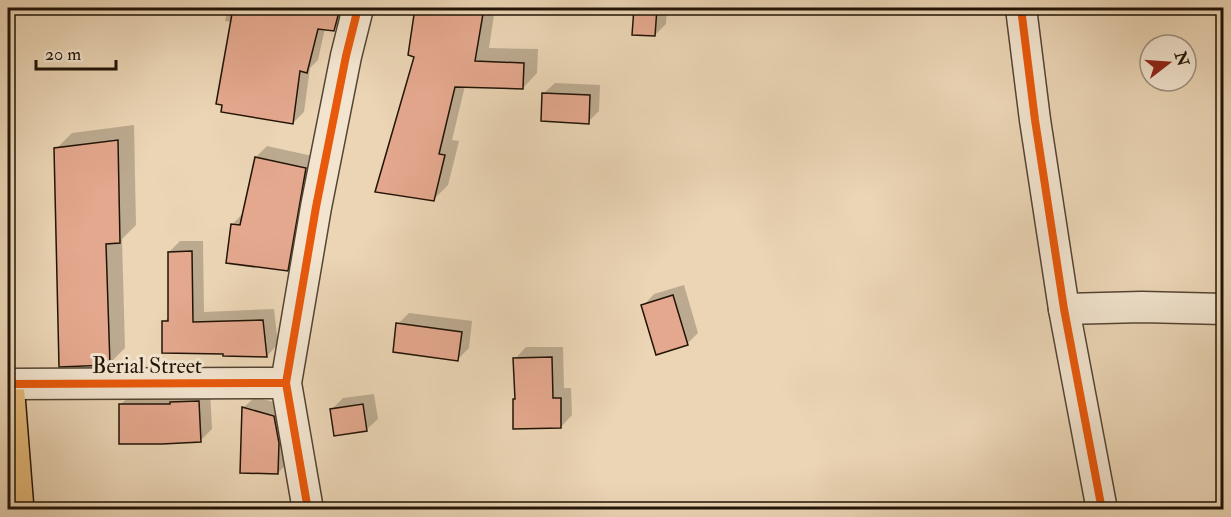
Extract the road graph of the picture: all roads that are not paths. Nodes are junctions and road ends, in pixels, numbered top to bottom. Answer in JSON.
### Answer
{"nodes":[{"id":1,"x":358,"y":8,"type":"edge"},
{"id":2,"x":1021,"y":8,"type":"edge"},
{"id":3,"x":1064,"y":309,"type":"junction"},
{"id":4,"x":1224,"y":309,"type":"edge"},
{"id":5,"x":286,"y":383,"type":"junction"},
{"id":6,"x":8,"y":384,"type":"edge"},
{"id":7,"x":8,"y":395,"type":"edge"},
{"id":8,"x":17,"y":510,"type":"edge"},
{"id":9,"x":308,"y":510,"type":"edge"},
{"id":10,"x":1102,"y":510,"type":"edge"}],
"edges":[{"from":1,"to":5,"type":"street"},
{"from":2,"to":3,"type":"street"},
{"from":3,"to":4,"type":"street"},
{"from":3,"to":10,"type":"street"},
{"from":5,"to":6,"type":"street","name":"Berial Street"},
{"from":5,"to":9,"type":"street"},
{"from":7,"to":8,"type":"highway"}]}
